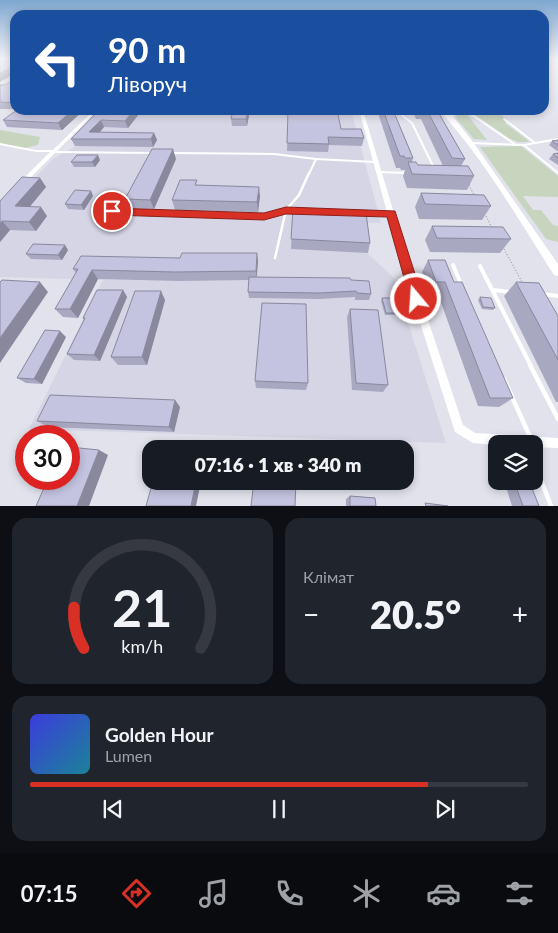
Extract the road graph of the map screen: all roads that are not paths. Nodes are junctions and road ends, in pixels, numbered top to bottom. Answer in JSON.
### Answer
{"nodes":[{"id":1,"x":91,"y":115,"type":"edge"},
{"id":2,"x":362,"y":115,"type":"edge"},
{"id":3,"x":402,"y":115,"type":"edge"},
{"id":4,"x":454,"y":115,"type":"edge"},
{"id":5,"x":472,"y":115,"type":"edge"},
{"id":6,"x":504,"y":119,"type":"dead end"},
{"id":7,"x":558,"y":139,"type":"edge"},
{"id":8,"x":535,"y":143,"type":"junction"},
{"id":9,"x":0,"y":144,"type":"edge"},
{"id":10,"x":471,"y":144,"type":"junction"},
{"id":11,"x":516,"y":144,"type":"junction"},
{"id":12,"x":524,"y":145,"type":"junction"},
{"id":13,"x":53,"y":152,"type":"junction"},
{"id":14,"x":159,"y":153,"type":"edge"},
{"id":15,"x":168,"y":153,"type":"edge"},
{"id":16,"x":316,"y":159,"type":"junction"},
{"id":17,"x":376,"y":162,"type":"junction"},
{"id":18,"x":379,"y":172,"type":"junction"},
{"id":19,"x":408,"y":173,"type":"edge"},
{"id":20,"x":558,"y":173,"type":"edge"},
{"id":21,"x":436,"y":174,"type":"edge"},
{"id":22,"x":20,"y":186,"type":"edge"},
{"id":23,"x":114,"y":191,"type":"dead end"},
{"id":24,"x":286,"y":210,"type":"junction"},
{"id":25,"x":304,"y":211,"type":"edge"},
{"id":26,"x":360,"y":213,"type":"edge"},
{"id":27,"x":391,"y":214,"type":"junction"},
{"id":28,"x":275,"y":258,"type":"dead end"},
{"id":29,"x":453,"y":265,"type":"dead end"},
{"id":30,"x":480,"y":266,"type":"dead end"},
{"id":31,"x":558,"y":272,"type":"edge"},
{"id":32,"x":492,"y":290,"type":"junction"},
{"id":33,"x":465,"y":291,"type":"edge"},
{"id":34,"x":519,"y":292,"type":"edge"},
{"id":35,"x":535,"y":294,"type":"edge"},
{"id":36,"x":542,"y":294,"type":"junction"},
{"id":37,"x":558,"y":296,"type":"edge"},
{"id":38,"x":547,"y":302,"type":"edge"},
{"id":39,"x":501,"y":371,"type":"edge"},
{"id":40,"x":558,"y":419,"type":"edge"},
{"id":41,"x":525,"y":435,"type":"edge"},
{"id":42,"x":488,"y":439,"type":"edge"},
{"id":43,"x":543,"y":442,"type":"edge"},
{"id":44,"x":558,"y":443,"type":"edge"},
{"id":45,"x":543,"y":485,"type":"edge"},
{"id":46,"x":551,"y":506,"type":"edge"}],
"edges":[{"from":1,"to":13,"type":"street"},
{"from":2,"to":17,"type":"street"},
{"from":3,"to":21,"type":"lane"},
{"from":4,"to":10,"type":"main road"},
{"from":5,"to":11,"type":"lane"},
{"from":6,"to":8,"type":"lane"},
{"from":7,"to":8,"type":"street"},
{"from":8,"to":12,"type":"street"},
{"from":9,"to":13,"type":"street"},
{"from":10,"to":11,"type":"street"},
{"from":10,"to":31,"type":"main road"},
{"from":11,"to":12,"type":"street"},
{"from":12,"to":20,"type":"lane"},
{"from":13,"to":14,"type":"lane"},
{"from":13,"to":22,"type":"street"},
{"from":15,"to":16,"type":"lane"},
{"from":16,"to":17,"type":"lane"},
{"from":16,"to":24,"type":"lane"},
{"from":17,"to":18,"type":"street"},
{"from":18,"to":19,"type":"lane"},
{"from":18,"to":27,"type":"street"},
{"from":23,"to":24,"type":"lane"},
{"from":24,"to":25,"type":"lane"},
{"from":24,"to":28,"type":"lane"},
{"from":26,"to":27,"type":"lane"},
{"from":27,"to":42,"type":"street"},
{"from":29,"to":33,"type":"lane"},
{"from":30,"to":32,"type":"lane"},
{"from":32,"to":34,"type":"lane"},
{"from":32,"to":40,"type":"lane"},
{"from":35,"to":36,"type":"lane"},
{"from":36,"to":37,"type":"lane"},
{"from":36,"to":38,"type":"lane"},
{"from":39,"to":41,"type":"lane"},
{"from":43,"to":44,"type":"street"},
{"from":45,"to":46,"type":"lane"}]}
